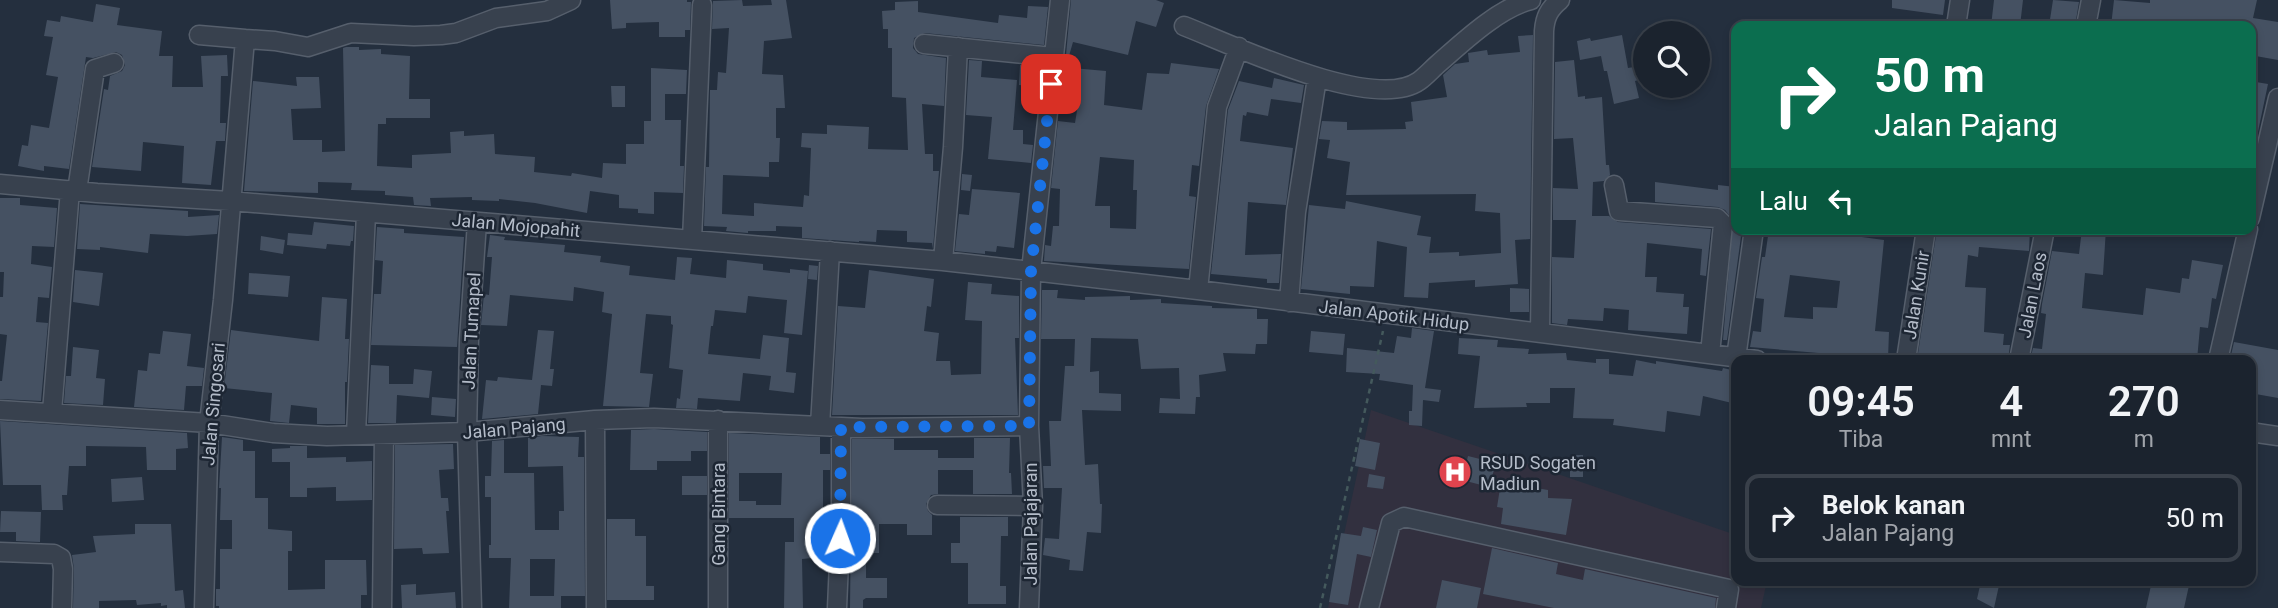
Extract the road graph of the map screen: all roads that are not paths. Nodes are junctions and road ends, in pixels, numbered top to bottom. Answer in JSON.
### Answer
{"nodes":[{"id":1,"x":571,"y":0,"type":"edge"},
{"id":2,"x":1531,"y":0,"type":"edge"},
{"id":3,"x":1555,"y":0,"type":"edge"},
{"id":4,"x":1960,"y":0,"type":"edge"},
{"id":5,"x":2091,"y":0,"type":"edge"},
{"id":6,"x":1056,"y":1,"type":"edge"},
{"id":7,"x":702,"y":5,"type":"dead end"},
{"id":8,"x":1957,"y":21,"type":"edge"},
{"id":9,"x":2087,"y":21,"type":"edge"},
{"id":10,"x":1184,"y":26,"type":"dead end"},
{"id":11,"x":199,"y":35,"type":"dead end"},
{"id":12,"x":245,"y":39,"type":"junction"},
{"id":13,"x":924,"y":44,"type":"dead end"},
{"id":14,"x":958,"y":47,"type":"junction"},
{"id":15,"x":1239,"y":47,"type":"junction"},
{"id":16,"x":1054,"y":57,"type":"junction"},
{"id":17,"x":114,"y":63,"type":"dead end"},
{"id":18,"x":1317,"y":78,"type":"junction"},
{"id":19,"x":2278,"y":99,"type":"edge"},
{"id":20,"x":0,"y":184,"type":"edge"},
{"id":21,"x":1614,"y":185,"type":"dead end"},
{"id":22,"x":73,"y":191,"type":"junction"},
{"id":23,"x":2256,"y":192,"type":"edge"},
{"id":24,"x":230,"y":201,"type":"junction"},
{"id":25,"x":366,"y":213,"type":"junction"},
{"id":26,"x":477,"y":222,"type":"junction"},
{"id":27,"x":1753,"y":235,"type":"edge"},
{"id":28,"x":1925,"y":235,"type":"edge"},
{"id":29,"x":2044,"y":235,"type":"edge"},
{"id":30,"x":2247,"y":235,"type":"edge"},
{"id":31,"x":692,"y":240,"type":"junction"},
{"id":32,"x":830,"y":251,"type":"junction"},
{"id":33,"x":943,"y":261,"type":"junction"},
{"id":34,"x":1031,"y":271,"type":"junction"},
{"id":35,"x":1198,"y":290,"type":"junction"},
{"id":36,"x":1289,"y":302,"type":"junction"},
{"id":37,"x":1540,"y":333,"type":"junction"},
{"id":38,"x":1710,"y":354,"type":"junction"},
{"id":39,"x":1736,"y":355,"type":"edge"},
{"id":40,"x":1907,"y":355,"type":"edge"},
{"id":41,"x":2020,"y":355,"type":"edge"},
{"id":42,"x":2219,"y":355,"type":"edge"},
{"id":43,"x":1731,"y":357,"type":"edge"},
{"id":44,"x":0,"y":410,"type":"edge"},
{"id":45,"x":52,"y":412,"type":"junction"},
{"id":46,"x":595,"y":420,"type":"junction"},
{"id":47,"x":718,"y":420,"type":"junction"},
{"id":48,"x":209,"y":424,"type":"junction"},
{"id":49,"x":820,"y":426,"type":"junction"},
{"id":50,"x":1029,"y":426,"type":"junction"},
{"id":51,"x":841,"y":427,"type":"junction"},
{"id":52,"x":467,"y":432,"type":"junction"},
{"id":53,"x":2256,"y":433,"type":"edge"},
{"id":54,"x":356,"y":434,"type":"junction"},
{"id":55,"x":384,"y":435,"type":"junction"},
{"id":56,"x":2278,"y":436,"type":"edge"},
{"id":57,"x":937,"y":505,"type":"dead end"},
{"id":58,"x":1033,"y":506,"type":"junction"},
{"id":59,"x":0,"y":552,"type":"edge"},
{"id":60,"x":62,"y":608,"type":"edge"},
{"id":61,"x":204,"y":608,"type":"edge"},
{"id":62,"x":382,"y":608,"type":"edge"},
{"id":63,"x":472,"y":608,"type":"edge"},
{"id":64,"x":596,"y":608,"type":"edge"},
{"id":65,"x":718,"y":608,"type":"edge"},
{"id":66,"x":836,"y":608,"type":"edge"},
{"id":67,"x":1029,"y":608,"type":"edge"},
{"id":68,"x":1369,"y":608,"type":"edge"},
{"id":69,"x":1726,"y":608,"type":"edge"}],
"edges":[{"from":1,"to":12,"type":"street"},
{"from":2,"to":18,"type":"street"},
{"from":3,"to":37,"type":"street"},
{"from":4,"to":8,"type":"street"},
{"from":5,"to":9,"type":"street"},
{"from":6,"to":16,"type":"street","name":"Jalan Pajajaran"},
{"from":7,"to":31,"type":"street"},
{"from":10,"to":15,"type":"street"},
{"from":11,"to":12,"type":"street"},
{"from":12,"to":24,"type":"street","name":"Jalan Singosari"},
{"from":13,"to":14,"type":"street"},
{"from":14,"to":16,"type":"street"},
{"from":14,"to":33,"type":"street"},
{"from":15,"to":18,"type":"street"},
{"from":15,"to":35,"type":"street"},
{"from":16,"to":34,"type":"street","name":"Jalan Pajajaran"},
{"from":17,"to":22,"type":"street"},
{"from":18,"to":36,"type":"street"},
{"from":19,"to":23,"type":"street"},
{"from":20,"to":22,"type":"street","name":"Jalan Mojopahit"},
{"from":21,"to":38,"type":"street"},
{"from":22,"to":24,"type":"street","name":"Jalan Mojopahit"},
{"from":22,"to":45,"type":"street"},
{"from":24,"to":25,"type":"street","name":"Jalan Mojopahit"},
{"from":24,"to":48,"type":"street","name":"Jalan Singosari"},
{"from":25,"to":26,"type":"street","name":"Jalan Mojopahit"},
{"from":25,"to":54,"type":"street"},
{"from":26,"to":31,"type":"street","name":"Jalan Mojopahit"},
{"from":26,"to":52,"type":"street","name":"Jalan Tumapel"},
{"from":27,"to":39,"type":"street"},
{"from":28,"to":40,"type":"street","name":"Jalan Kunir"},
{"from":29,"to":41,"type":"street","name":"Jalan Laos"},
{"from":30,"to":42,"type":"street"},
{"from":31,"to":32,"type":"street","name":"Jalan Mojopahit"},
{"from":32,"to":33,"type":"street","name":"Jalan Mojopahit"},
{"from":32,"to":49,"type":"street"},
{"from":33,"to":34,"type":"street","name":"Jalan Mojopahit"},
{"from":34,"to":35,"type":"street","name":"Jalan Apotik Hidup"},
{"from":34,"to":50,"type":"street","name":"Jalan Pajajaran"},
{"from":35,"to":36,"type":"street","name":"Jalan Apotik Hidup"},
{"from":36,"to":37,"type":"street","name":"Jalan Apotik Hidup"},
{"from":37,"to":38,"type":"street","name":"Jalan Apotik Hidup"},
{"from":38,"to":43,"type":"street","name":"Jalan Apotik Hidup"},
{"from":44,"to":45,"type":"street","name":"Jalan Pajang"},
{"from":45,"to":48,"type":"street","name":"Jalan Pajang"},
{"from":46,"to":47,"type":"street","name":"Jalan Pajang"},
{"from":46,"to":52,"type":"street","name":"Jalan Pajang"},
{"from":46,"to":64,"type":"street"},
{"from":47,"to":49,"type":"street","name":"Jalan Pajang"},
{"from":47,"to":65,"type":"street","name":"Gang Bintara"},
{"from":48,"to":54,"type":"street","name":"Jalan Pajang"},
{"from":48,"to":61,"type":"street","name":"Jalan Singosari"},
{"from":49,"to":51,"type":"street","name":"Jalan Pajang"},
{"from":50,"to":51,"type":"street","name":"Jalan Pajang"},
{"from":50,"to":58,"type":"street","name":"Jalan Pajajaran"},
{"from":51,"to":66,"type":"street"},
{"from":52,"to":55,"type":"street","name":"Jalan Pajang"},
{"from":52,"to":63,"type":"street","name":"Jalan Tumapel"},
{"from":53,"to":56,"type":"street"},
{"from":54,"to":55,"type":"street","name":"Jalan Pajang"},
{"from":55,"to":62,"type":"street"},
{"from":57,"to":58,"type":"street"},
{"from":58,"to":67,"type":"street","name":"Jalan Pajajaran"},
{"from":59,"to":60,"type":"street"},
{"from":68,"to":69,"type":"street"}]}
